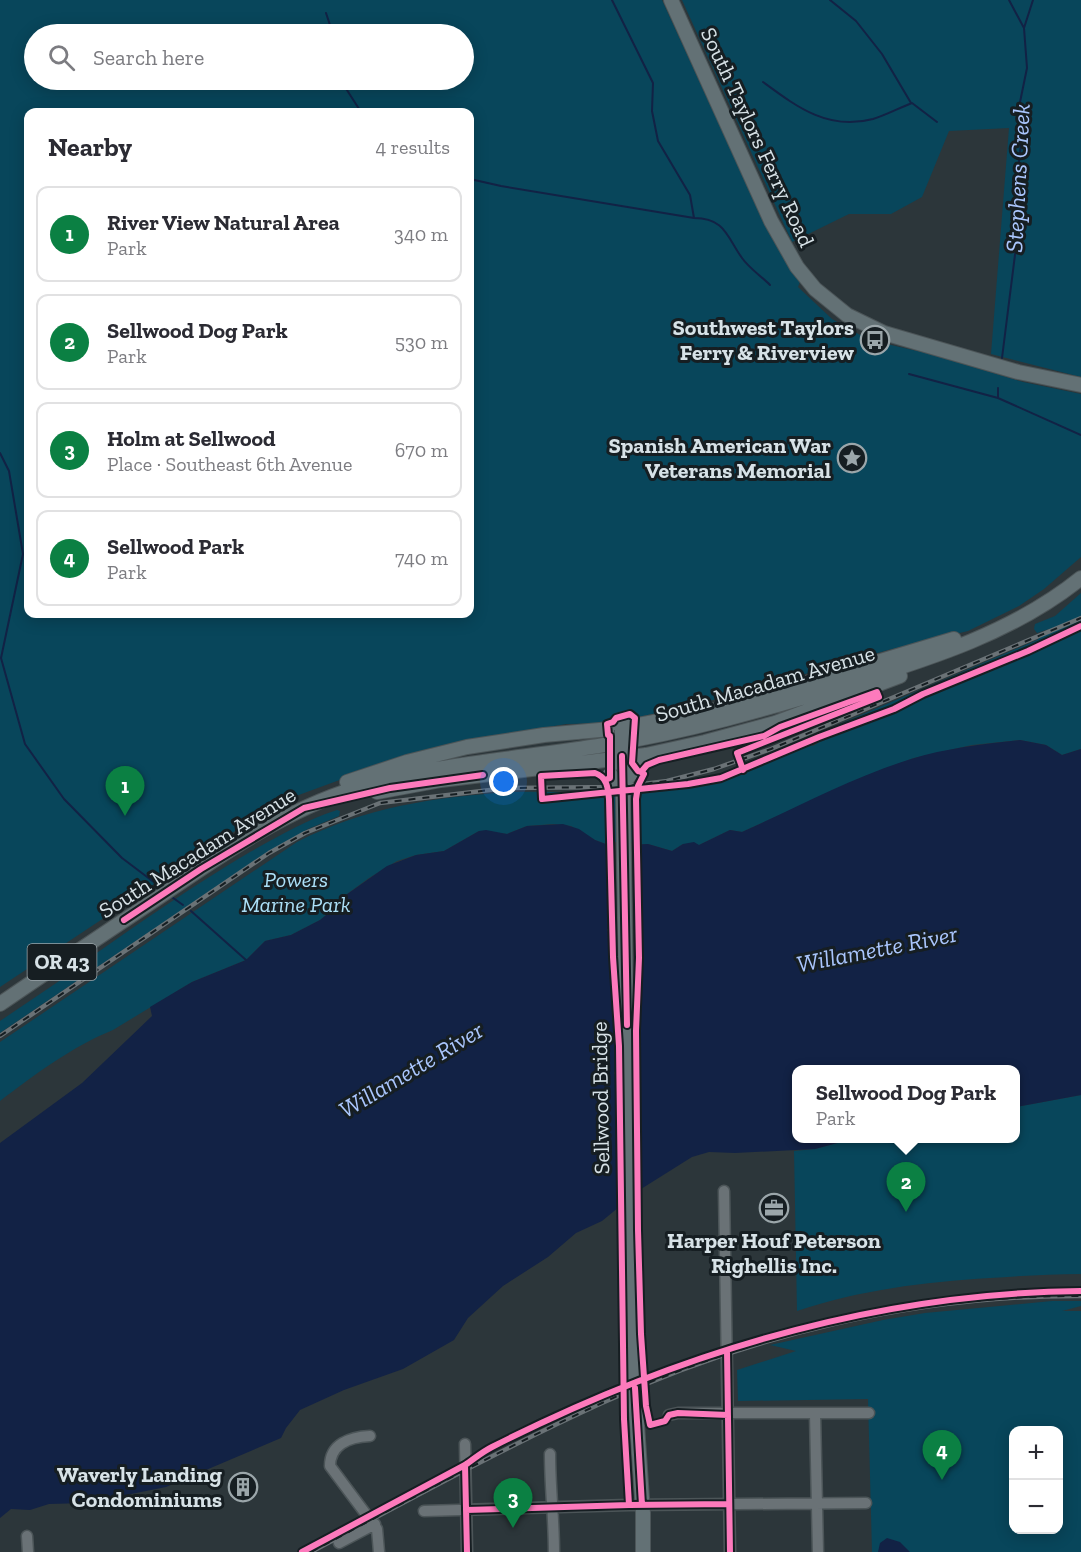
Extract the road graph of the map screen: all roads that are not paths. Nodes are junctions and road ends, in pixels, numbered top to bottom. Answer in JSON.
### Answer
{"nodes":[{"id":1,"x":671,"y":0,"type":"edge"},
{"id":2,"x":1081,"y":385,"type":"edge"},
{"id":3,"x":1081,"y":578,"type":"edge"},
{"id":4,"x":983,"y":636,"type":"junction"},
{"id":5,"x":943,"y":652,"type":"junction"},
{"id":6,"x":622,"y":729,"type":"junction"},
{"id":7,"x":646,"y":755,"type":"junction"},
{"id":8,"x":622,"y":756,"type":"junction"},
{"id":9,"x":589,"y":763,"type":"junction"},
{"id":10,"x":622,"y":788,"type":"junction"},
{"id":11,"x":304,"y":808,"type":"junction"},
{"id":12,"x":0,"y":1004,"type":"edge"},
{"id":13,"x":724,"y":1191,"type":"dead end"},
{"id":14,"x":868,"y":1413,"type":"dead end"},
{"id":15,"x":815,"y":1414,"type":"junction"},
{"id":16,"x":669,"y":1415,"type":"dead end"},
{"id":17,"x":728,"y":1415,"type":"junction"},
{"id":18,"x":370,"y":1436,"type":"dead end"},
{"id":19,"x":465,"y":1444,"type":"dead end"},
{"id":20,"x":549,"y":1454,"type":"dead end"},
{"id":21,"x":866,"y":1503,"type":"dead end"},
{"id":22,"x":729,"y":1504,"type":"junction"},
{"id":23,"x":817,"y":1504,"type":"junction"},
{"id":24,"x":642,"y":1505,"type":"junction"},
{"id":25,"x":554,"y":1507,"type":"junction"},
{"id":26,"x":466,"y":1510,"type":"junction"},
{"id":27,"x":424,"y":1511,"type":"dead end"},
{"id":28,"x":375,"y":1524,"type":"junction"},
{"id":29,"x":27,"y":1536,"type":"dead end"},
{"id":30,"x":339,"y":1543,"type":"dead end"},
{"id":31,"x":28,"y":1552,"type":"edge"},
{"id":32,"x":379,"y":1552,"type":"edge"},
{"id":33,"x":467,"y":1552,"type":"edge"},
{"id":34,"x":554,"y":1552,"type":"edge"},
{"id":35,"x":643,"y":1552,"type":"edge"},
{"id":36,"x":730,"y":1552,"type":"edge"},
{"id":37,"x":818,"y":1552,"type":"edge"}],
"edges":[{"from":1,"to":2,"type":"main road","name":"South Taylors Ferry Road"},
{"from":3,"to":4,"type":"main road","name":"South Macadam Avenue","number":"OR 43"},
{"from":4,"to":5,"type":"main road","name":"South Macadam Avenue","number":"OR 43"},
{"from":4,"to":6,"type":"main road"},
{"from":5,"to":7,"type":"main road"},
{"from":5,"to":11,"type":"main road","name":"South Macadam Avenue","number":"OR 43"},
{"from":6,"to":8,"type":"main road","name":"Sellwood Bridge","bridge":true},
{"from":6,"to":11,"type":"main road"},
{"from":7,"to":8,"type":"main road"},
{"from":7,"to":10,"type":"main road"},
{"from":8,"to":9,"type":"main road"},
{"from":8,"to":10,"type":"main road","name":"Sellwood Bridge"},
{"from":9,"to":10,"type":"main road","bridge":true},
{"from":9,"to":11,"type":"main road"},
{"from":10,"to":24,"type":"main road","name":"Sellwood Bridge","bridge":true},
{"from":11,"to":12,"type":"main road","name":"South Macadam Avenue","number":"OR 43"},
{"from":13,"to":17,"type":"street"},
{"from":14,"to":15,"type":"street"},
{"from":15,"to":17,"type":"street"},
{"from":15,"to":23,"type":"street"},
{"from":16,"to":17,"type":"street"},
{"from":17,"to":22,"type":"street"},
{"from":18,"to":28,"type":"street"},
{"from":19,"to":26,"type":"street"},
{"from":20,"to":25,"type":"street"},
{"from":21,"to":23,"type":"street"},
{"from":22,"to":23,"type":"street"},
{"from":22,"to":24,"type":"street"},
{"from":22,"to":36,"type":"street"},
{"from":23,"to":37,"type":"street"},
{"from":24,"to":25,"type":"street"},
{"from":24,"to":35,"type":"main road","name":"Sellwood Bridge"},
{"from":25,"to":26,"type":"street"},
{"from":25,"to":34,"type":"street"},
{"from":26,"to":27,"type":"street"},
{"from":26,"to":33,"type":"street"},
{"from":28,"to":30,"type":"street"},
{"from":28,"to":32,"type":"street"},
{"from":29,"to":31,"type":"street"}]}
